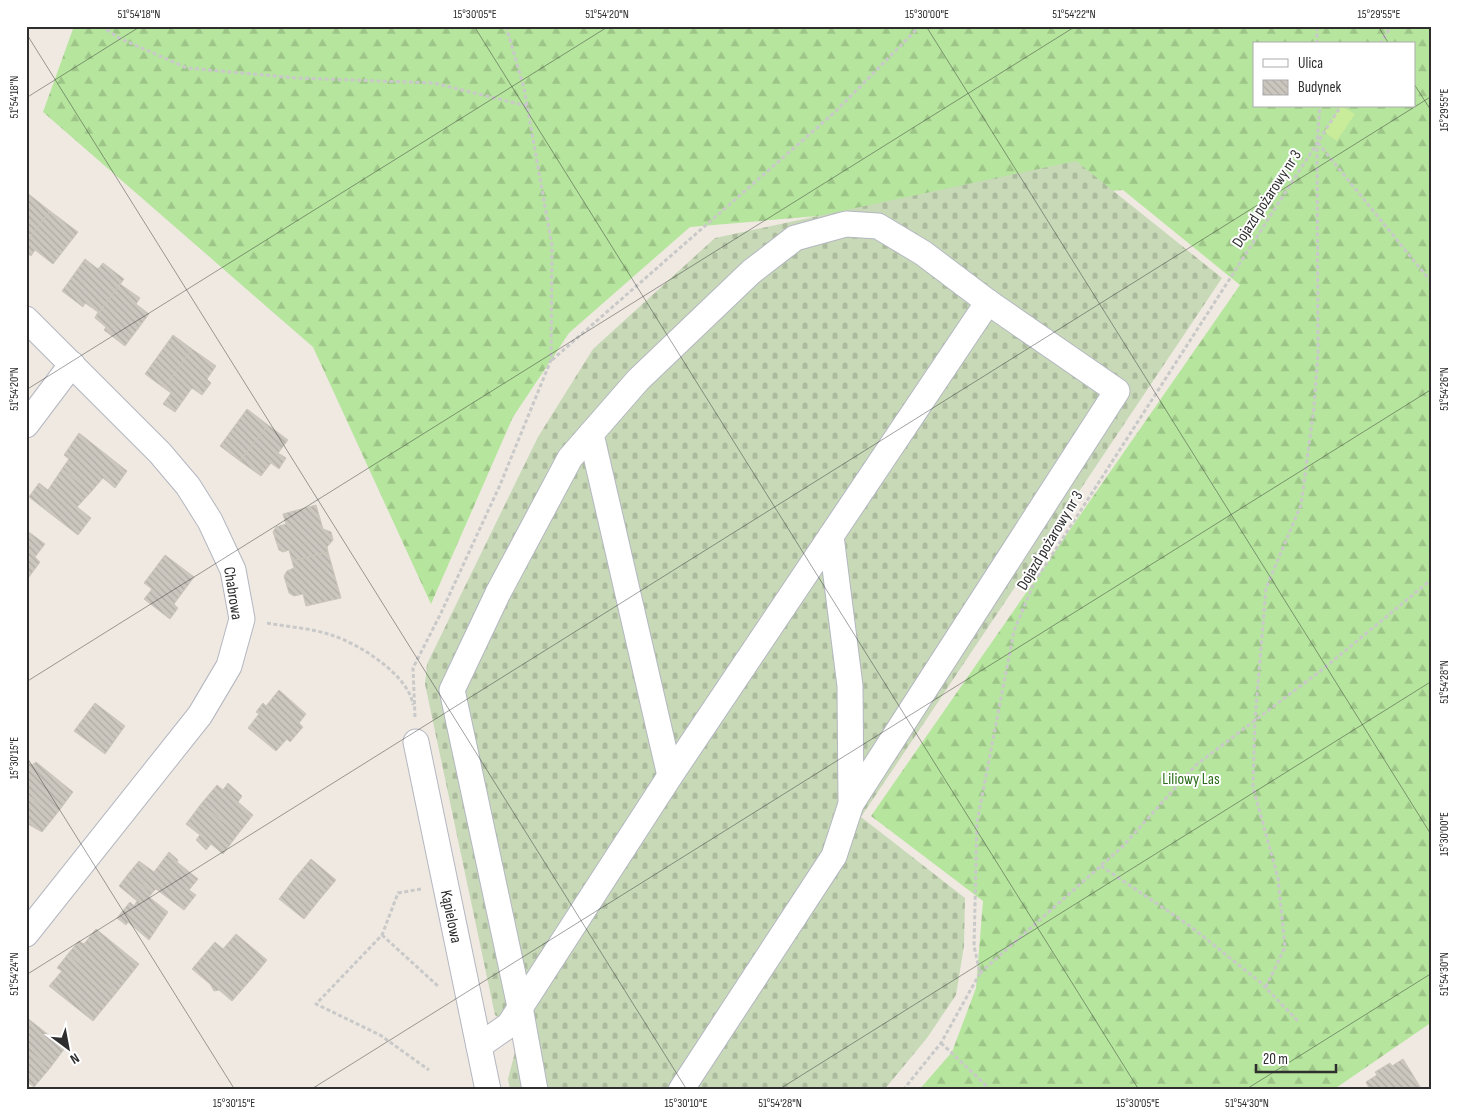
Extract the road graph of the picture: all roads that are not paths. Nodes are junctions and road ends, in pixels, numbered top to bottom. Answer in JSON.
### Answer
{"nodes":[{"id":1,"x":988,"y":302,"type":"junction"},
{"id":2,"x":26,"y":319,"type":"edge"},
{"id":3,"x":72,"y":364,"type":"junction"},
{"id":4,"x":26,"y":426,"type":"edge"},
{"id":5,"x":591,"y":434,"type":"junction"},
{"id":6,"x":831,"y":536,"type":"junction"},
{"id":7,"x":416,"y":742,"type":"road end"},
{"id":8,"x":670,"y":776,"type":"junction"},
{"id":9,"x":851,"y":804,"type":"junction"},
{"id":10,"x":26,"y":934,"type":"edge"},
{"id":11,"x":520,"y":1007,"type":"junction"},
{"id":12,"x":479,"y":1046,"type":"junction"},
{"id":13,"x":488,"y":1090,"type":"edge"},
{"id":14,"x":535,"y":1090,"type":"edge"},
{"id":15,"x":681,"y":1090,"type":"edge"}],
"edges":[{"from":1,"to":5,"type":"street"},
{"from":1,"to":6,"type":"street"},
{"from":1,"to":9,"type":"street"},
{"from":2,"to":3,"type":"street","name":"Chabrowa"},
{"from":3,"to":4,"type":"street"},
{"from":3,"to":10,"type":"street","name":"Chabrowa"},
{"from":5,"to":8,"type":"street"},
{"from":5,"to":11,"type":"street"},
{"from":6,"to":8,"type":"street"},
{"from":6,"to":9,"type":"street"},
{"from":7,"to":12,"type":"street","name":"Kąpielowa"},
{"from":8,"to":11,"type":"street"},
{"from":9,"to":15,"type":"street"},
{"from":11,"to":12,"type":"street"},
{"from":11,"to":14,"type":"street"},
{"from":12,"to":13,"type":"street","name":"Kąpielowa"}]}
